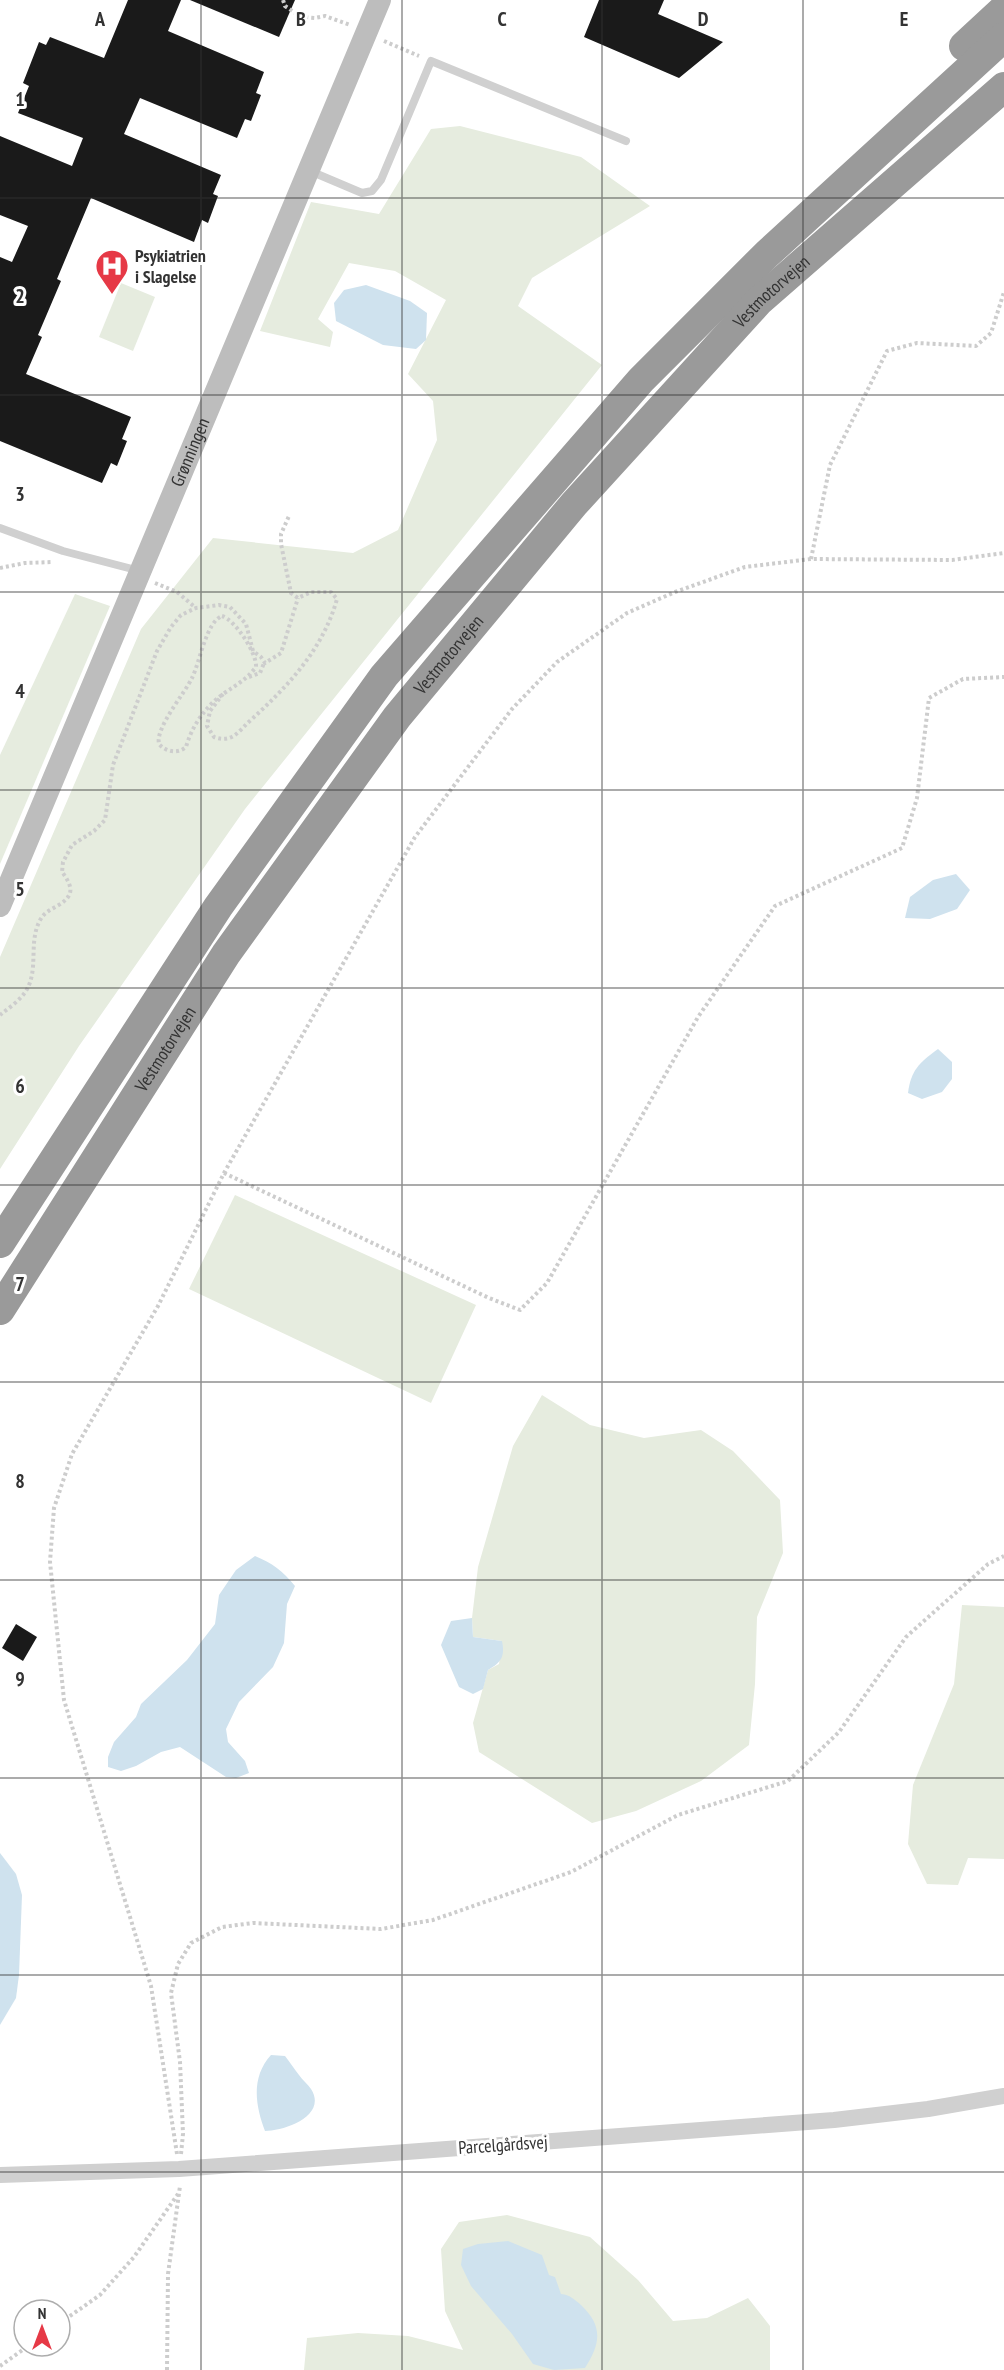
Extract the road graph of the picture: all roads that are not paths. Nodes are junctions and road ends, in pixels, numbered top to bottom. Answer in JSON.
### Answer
{"nodes":[{"id":1,"x":380,"y":0,"type":"edge"},
{"id":2,"x":1004,"y":9,"type":"edge"},
{"id":3,"x":1004,"y":37,"type":"edge"},
{"id":4,"x":1004,"y":87,"type":"edge"},
{"id":5,"x":626,"y":141,"type":"dead end"},
{"id":6,"x":309,"y":171,"type":"junction"},
{"id":7,"x":642,"y":380,"type":"junction"},
{"id":8,"x":0,"y":528,"type":"edge"},
{"id":9,"x":148,"y":577,"type":"junction"},
{"id":10,"x":0,"y":906,"type":"edge"},
{"id":11,"x":0,"y":1243,"type":"edge"},
{"id":12,"x":0,"y":1310,"type":"edge"},
{"id":13,"x":1004,"y":2096,"type":"edge"},
{"id":14,"x":0,"y":2175,"type":"edge"}],
"edges":[{"from":1,"to":6,"type":"main road","name":"Grønningen"},
{"from":2,"to":7,"type":"highway"},
{"from":3,"to":7,"type":"highway","name":"Vestmotorvejen"},
{"from":4,"to":12,"type":"highway","name":"Vestmotorvejen"},
{"from":5,"to":6,"type":"lane"},
{"from":6,"to":9,"type":"main road","name":"Grønningen"},
{"from":7,"to":11,"type":"highway","name":"Vestmotorvejen"},
{"from":8,"to":9,"type":"lane"},
{"from":9,"to":10,"type":"main road","name":"Grønningen"},
{"from":13,"to":14,"type":"street","name":"Parcelgårdsvej"}]}
